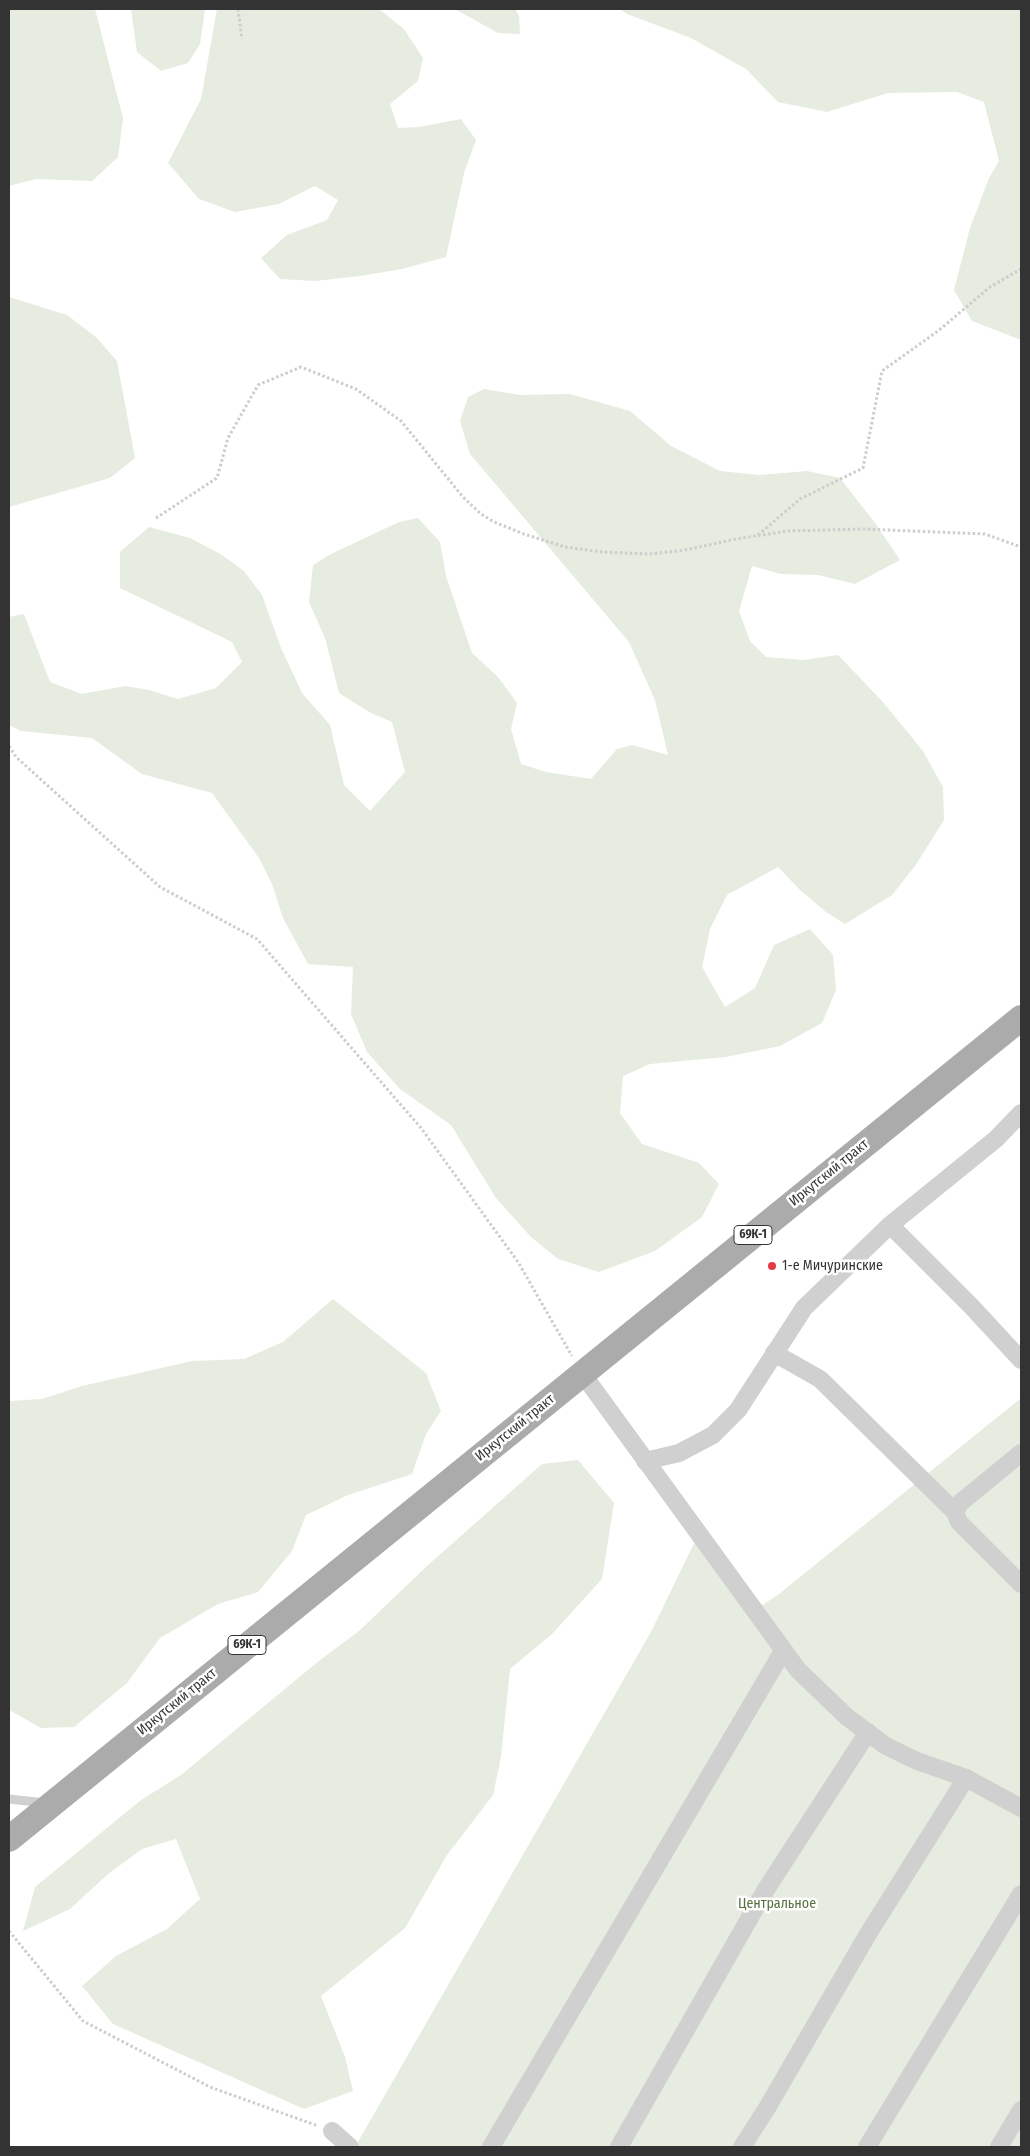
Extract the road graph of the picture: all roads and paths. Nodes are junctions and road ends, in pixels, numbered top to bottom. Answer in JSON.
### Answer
{"nodes":[{"id":1,"x":238,"y":9,"type":"edge"},
{"id":2,"x":242,"y":39,"type":"dead end"},
{"id":3,"x":1021,"y":269,"type":"edge"},
{"id":4,"x":156,"y":518,"type":"dead end"},
{"id":5,"x":757,"y":536,"type":"junction"},
{"id":6,"x":1021,"y":547,"type":"edge"},
{"id":7,"x":9,"y":746,"type":"edge"},
{"id":8,"x":1021,"y":1018,"type":"edge"},
{"id":9,"x":1021,"y":1113,"type":"edge"},
{"id":10,"x":890,"y":1225,"type":"junction"},
{"id":11,"x":774,"y":1353,"type":"junction"},
{"id":12,"x":1021,"y":1360,"type":"edge"},
{"id":13,"x":582,"y":1373,"type":"junction"},
{"id":14,"x":1021,"y":1453,"type":"edge"},
{"id":15,"x":645,"y":1461,"type":"junction"},
{"id":16,"x":956,"y":1512,"type":"junction"},
{"id":17,"x":1021,"y":1584,"type":"edge"},
{"id":18,"x":783,"y":1651,"type":"junction"},
{"id":19,"x":868,"y":1732,"type":"junction"},
{"id":20,"x":966,"y":1778,"type":"junction"},
{"id":21,"x":9,"y":1798,"type":"edge"},
{"id":22,"x":52,"y":1803,"type":"junction"},
{"id":23,"x":1021,"y":1808,"type":"edge"},
{"id":24,"x":9,"y":1839,"type":"edge"},
{"id":25,"x":1021,"y":1894,"type":"edge"},
{"id":26,"x":9,"y":1931,"type":"edge"},
{"id":27,"x":1021,"y":2110,"type":"edge"},
{"id":28,"x":332,"y":2131,"type":"joint"},
{"id":29,"x":350,"y":2147,"type":"edge"},
{"id":30,"x":491,"y":2147,"type":"edge"},
{"id":31,"x":619,"y":2147,"type":"edge"},
{"id":32,"x":742,"y":2147,"type":"edge"},
{"id":33,"x":867,"y":2147,"type":"edge"},
{"id":34,"x":999,"y":2147,"type":"edge"}],
"edges":[{"from":1,"to":2,"type":"path"},
{"from":3,"to":5,"type":"path"},
{"from":4,"to":5,"type":"path"},
{"from":5,"to":6,"type":"path"},
{"from":7,"to":13,"type":"path"},
{"from":8,"to":13,"type":"main road","name":"Иркутский тракт","number":"69К-1"},
{"from":9,"to":10,"type":"street"},
{"from":10,"to":11,"type":"street"},
{"from":10,"to":12,"type":"street"},
{"from":11,"to":15,"type":"street"},
{"from":11,"to":16,"type":"street"},
{"from":13,"to":15,"type":"street"},
{"from":13,"to":22,"type":"main road","name":"Иркутский тракт","number":"69К-1"},
{"from":14,"to":16,"type":"street"},
{"from":15,"to":18,"type":"street"},
{"from":16,"to":17,"type":"street"},
{"from":18,"to":19,"type":"street"},
{"from":18,"to":30,"type":"street"},
{"from":19,"to":20,"type":"street"},
{"from":19,"to":31,"type":"street"},
{"from":20,"to":23,"type":"street"},
{"from":20,"to":32,"type":"street"},
{"from":21,"to":22,"type":"lane"},
{"from":22,"to":24,"type":"main road","name":"Иркутский тракт","number":"69К-1"},
{"from":25,"to":33,"type":"street"},
{"from":26,"to":28,"type":"path"},
{"from":27,"to":34,"type":"street"},
{"from":28,"to":29,"type":"street"}]}
